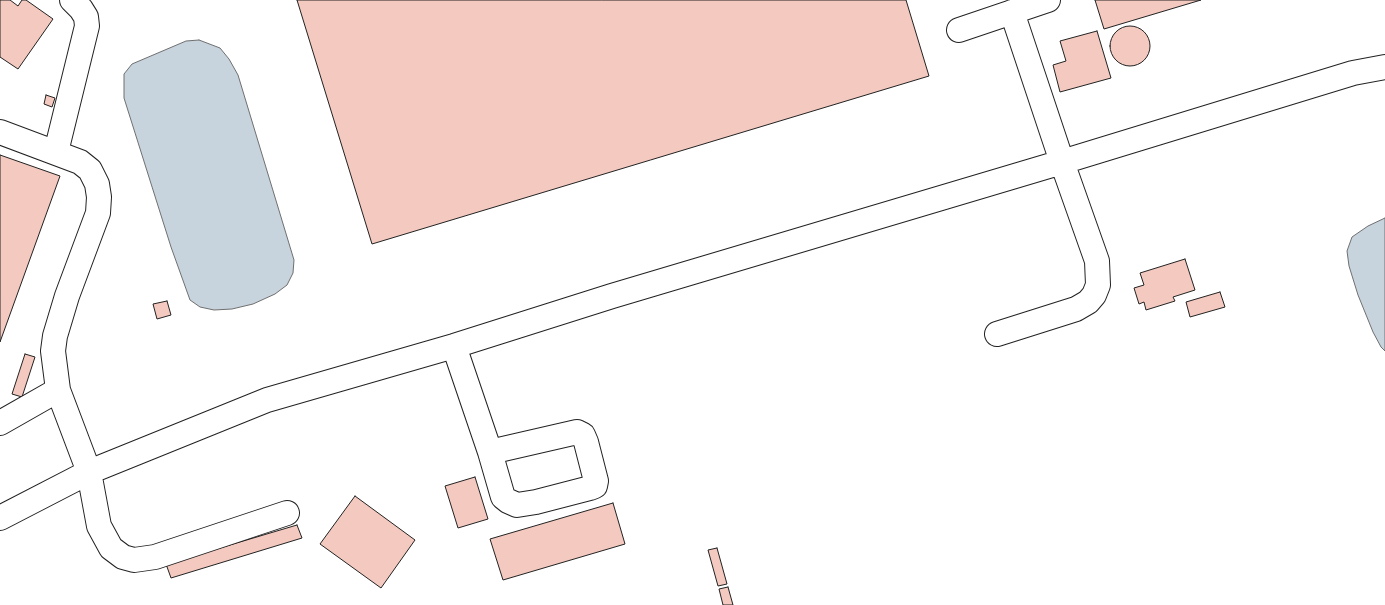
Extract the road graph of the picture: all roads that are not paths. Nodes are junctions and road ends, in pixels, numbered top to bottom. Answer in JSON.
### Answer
{"nodes":[{"id":1,"x":72,"y":0,"type":"edge"},
{"id":2,"x":1048,"y":0,"type":"edge"},
{"id":3,"x":1012,"y":12,"type":"junction"},
{"id":4,"x":958,"y":30,"type":"dead end"},
{"id":5,"x":1385,"y":58,"type":"edge"},
{"id":6,"x":1385,"y":67,"type":"edge"},
{"id":7,"x":1352,"y":73,"type":"junction"},
{"id":8,"x":0,"y":132,"type":"edge"},
{"id":9,"x":56,"y":152,"type":"junction"},
{"id":10,"x":1062,"y":162,"type":"junction"},
{"id":11,"x":997,"y":334,"type":"dead end"},
{"id":12,"x":454,"y":346,"type":"junction"},
{"id":13,"x":58,"y":390,"type":"junction"},
{"id":14,"x":0,"y":423,"type":"edge"},
{"id":15,"x":490,"y":452,"type":"dead end"},
{"id":16,"x":89,"y":472,"type":"junction"},
{"id":17,"x":286,"y":514,"type":"dead end"},
{"id":18,"x":0,"y":518,"type":"edge"}],
"edges":[{"from":1,"to":9,"type":"street"},
{"from":2,"to":3,"type":"street"},
{"from":3,"to":4,"type":"street"},
{"from":3,"to":10,"type":"street"},
{"from":5,"to":7,"type":"street"},
{"from":6,"to":7,"type":"street"},
{"from":7,"to":10,"type":"street"},
{"from":8,"to":9,"type":"street"},
{"from":9,"to":13,"type":"street"},
{"from":10,"to":11,"type":"street"},
{"from":10,"to":12,"type":"street"},
{"from":12,"to":15,"type":"street"},
{"from":12,"to":16,"type":"street"},
{"from":13,"to":14,"type":"street"},
{"from":13,"to":16,"type":"street"},
{"from":16,"to":17,"type":"street"},
{"from":16,"to":18,"type":"street"}]}
